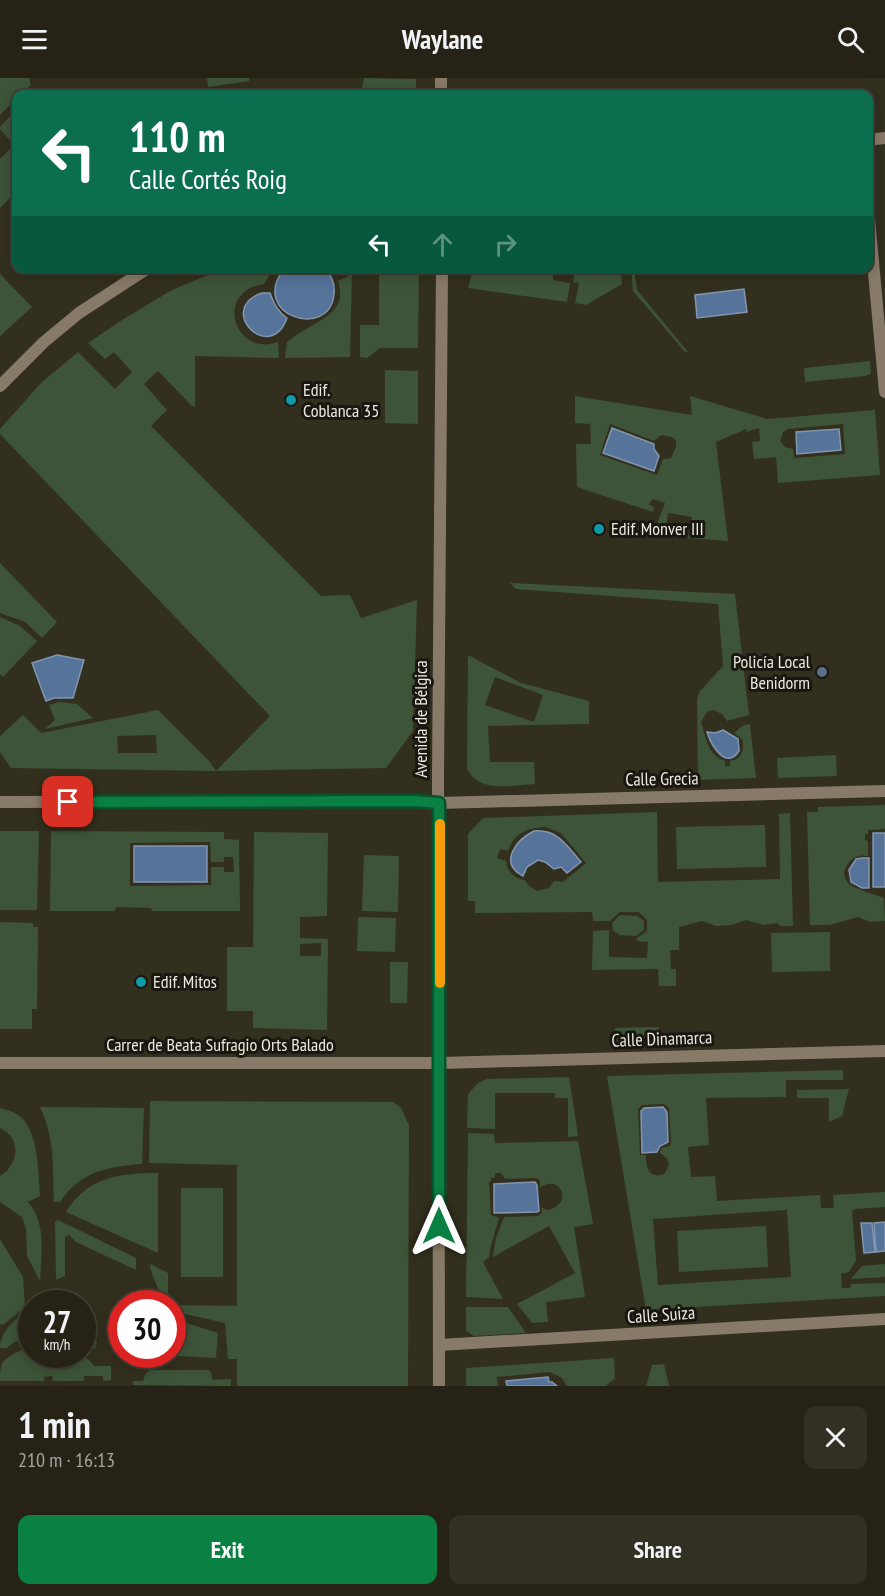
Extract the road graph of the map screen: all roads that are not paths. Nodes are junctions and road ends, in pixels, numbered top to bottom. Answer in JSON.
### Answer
{"nodes":[{"id":1,"x":873,"y":262,"type":"edge"},
{"id":2,"x":140,"y":273,"type":"edge"},
{"id":3,"x":442,"y":273,"type":"edge"},
{"id":4,"x":0,"y":386,"type":"edge"},
{"id":5,"x":885,"y":392,"type":"edge"},
{"id":6,"x":885,"y":791,"type":"edge"},
{"id":7,"x":0,"y":802,"type":"edge"},
{"id":8,"x":439,"y":803,"type":"junction"},
{"id":9,"x":885,"y":1051,"type":"edge"},
{"id":10,"x":0,"y":1063,"type":"edge"},
{"id":11,"x":440,"y":1063,"type":"junction"},
{"id":12,"x":885,"y":1319,"type":"edge"},
{"id":13,"x":439,"y":1345,"type":"junction"},
{"id":14,"x":439,"y":1386,"type":"edge"}],
"edges":[{"from":1,"to":5,"type":"street"},
{"from":2,"to":4,"type":"street"},
{"from":3,"to":8,"type":"street","name":"Avenida de Bélgica"},
{"from":6,"to":8,"type":"street","name":"Calle Grecia"},
{"from":7,"to":8,"type":"street","name":"Calle Grecia"},
{"from":8,"to":11,"type":"street","name":"Avenida de Bélgica"},
{"from":9,"to":11,"type":"street","name":"Calle Dinamarca"},
{"from":10,"to":11,"type":"street","name":"Carrer de Beata Sufragio Orts Balado"},
{"from":11,"to":13,"type":"street","name":"Avenida de Bélgica"},
{"from":12,"to":13,"type":"street","name":"Calle Suiza"},
{"from":13,"to":14,"type":"street","name":"Avenida de Bélgica"}]}
